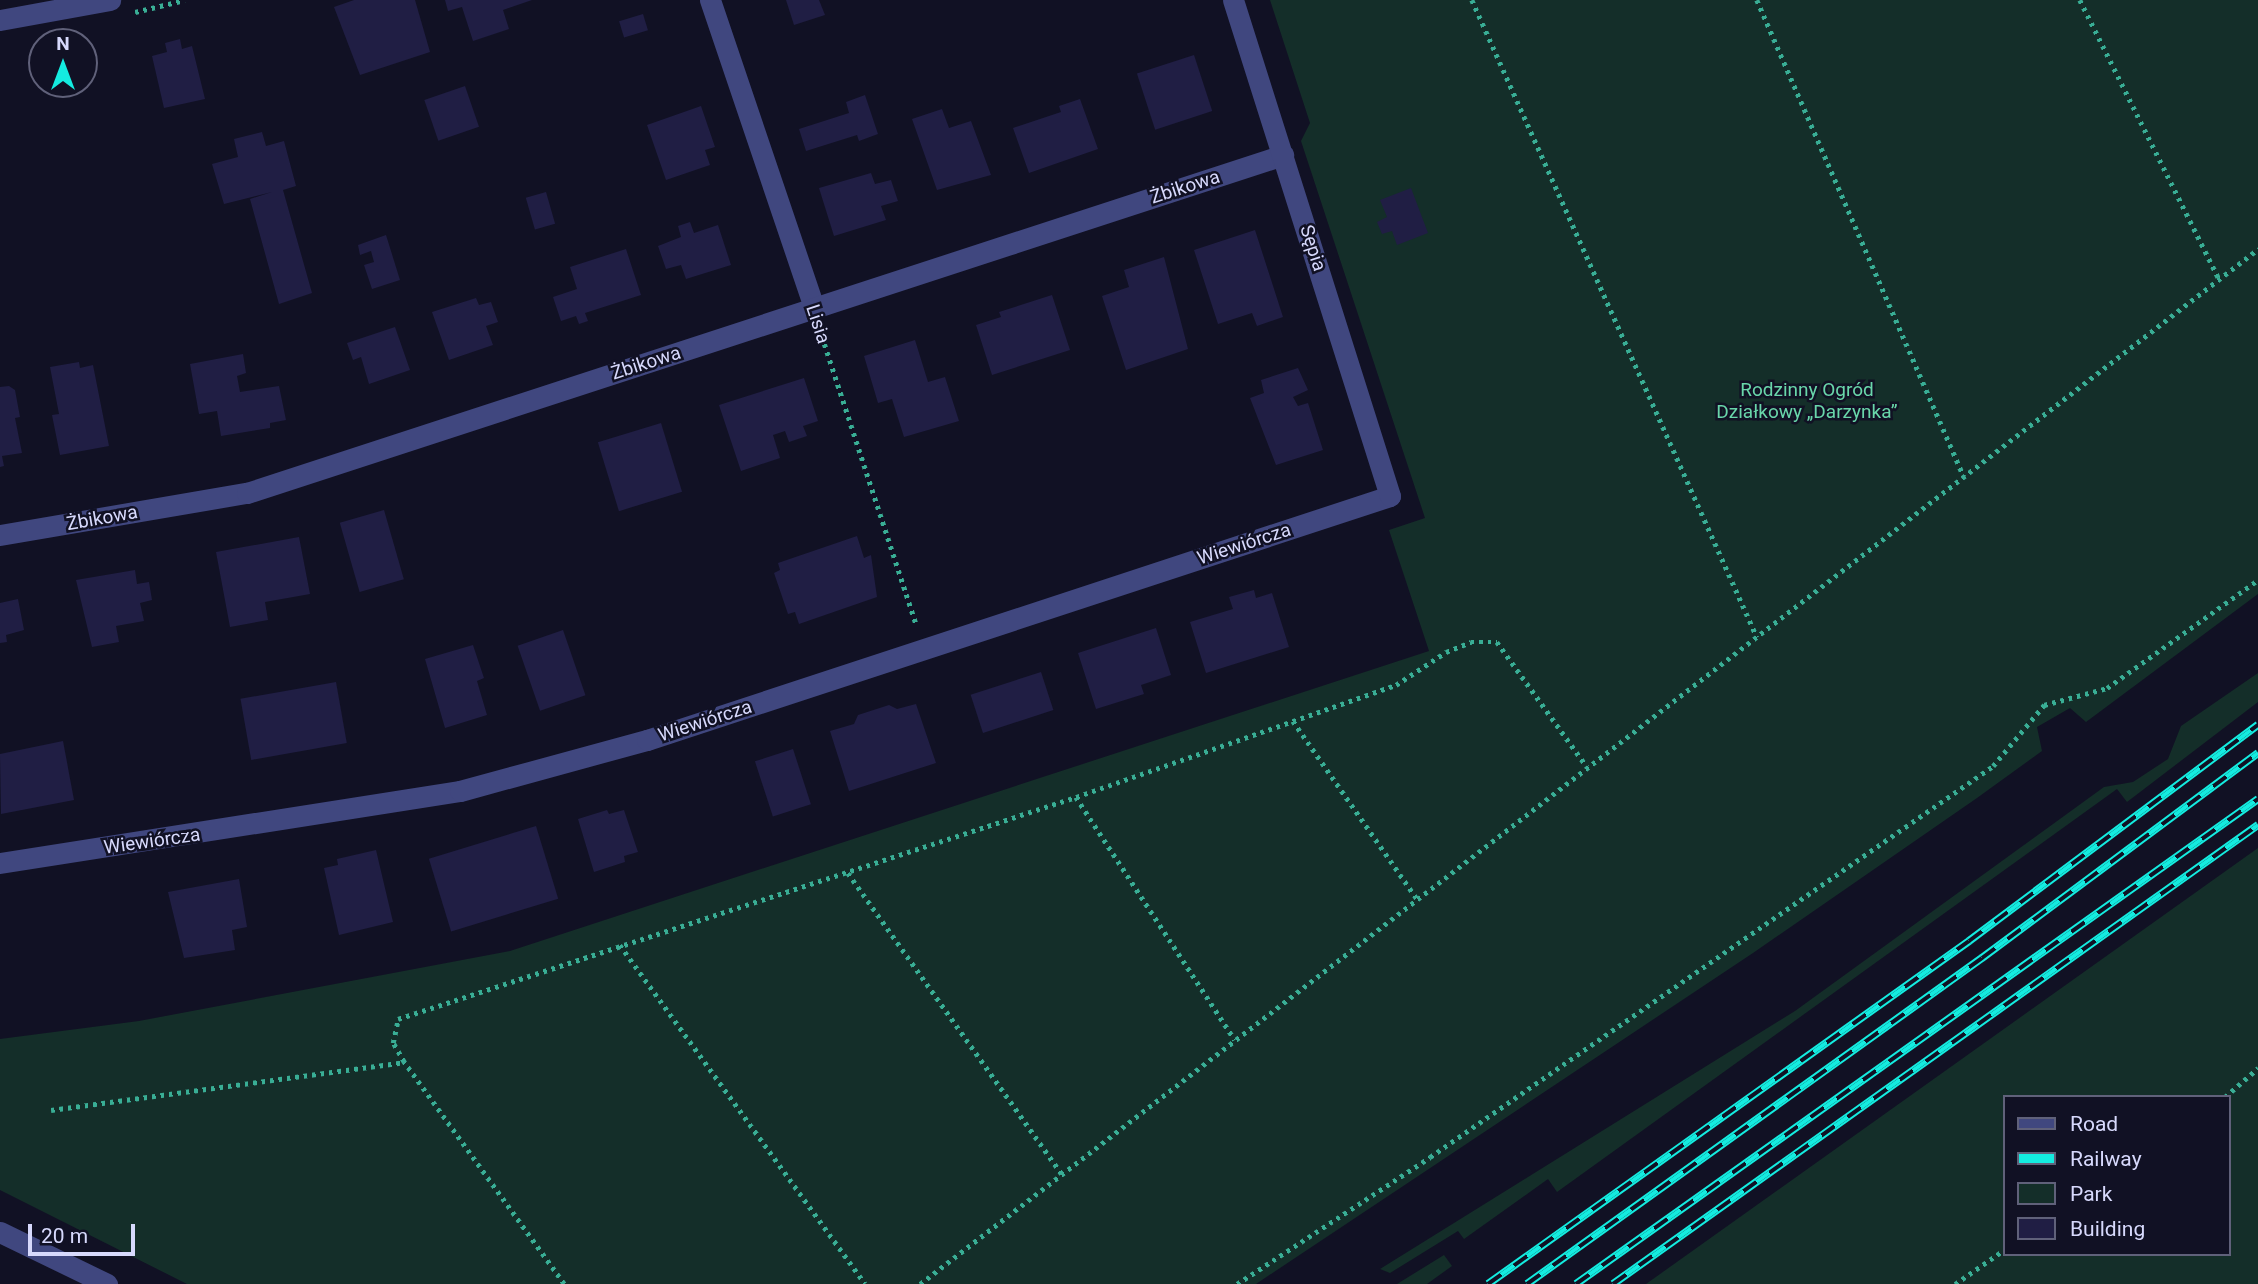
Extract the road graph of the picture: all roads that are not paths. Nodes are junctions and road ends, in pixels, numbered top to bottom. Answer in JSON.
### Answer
{"nodes":[{"id":1,"x":110,"y":0,"type":"edge"},
{"id":2,"x":710,"y":0,"type":"edge"},
{"id":3,"x":1233,"y":0,"type":"edge"},
{"id":4,"x":0,"y":20,"type":"edge"},
{"id":5,"x":1283,"y":155,"type":"junction"},
{"id":6,"x":814,"y":308,"type":"junction"},
{"id":7,"x":1390,"y":496,"type":"joint"},
{"id":8,"x":0,"y":535,"type":"edge"},
{"id":9,"x":0,"y":863,"type":"edge"},
{"id":10,"x":0,"y":1232,"type":"edge"},
{"id":11,"x":107,"y":1284,"type":"edge"}],
"edges":[{"from":1,"to":4,"type":"street"},
{"from":2,"to":6,"type":"street","name":"Lisia"},
{"from":3,"to":5,"type":"street","name":"Sępia"},
{"from":5,"to":6,"type":"street","name":"Żbikowa"},
{"from":5,"to":7,"type":"street","name":"Sępia"},
{"from":6,"to":8,"type":"street","name":"Żbikowa"},
{"from":7,"to":9,"type":"street","name":"Wiewiórcza"},
{"from":10,"to":11,"type":"street"}]}
